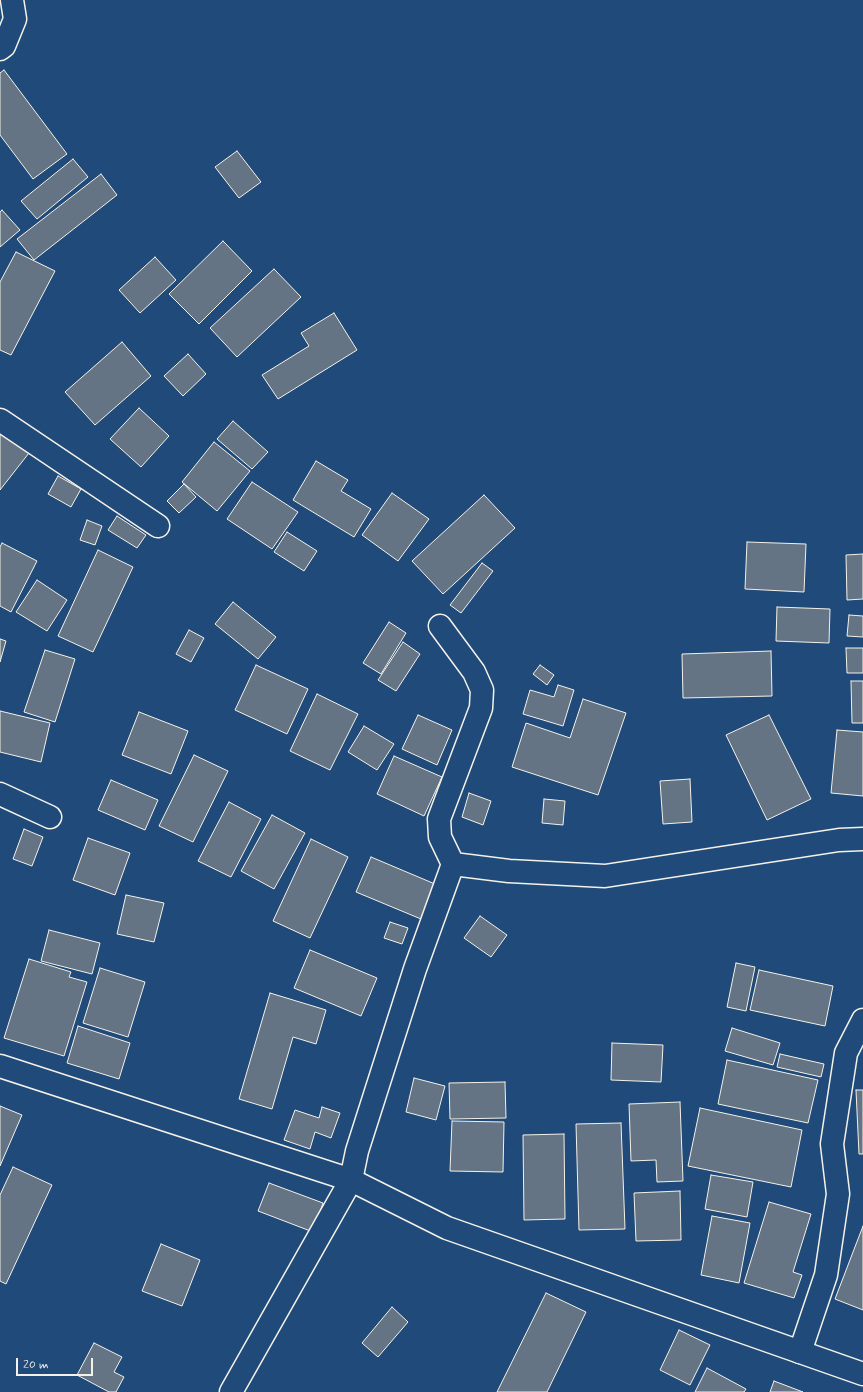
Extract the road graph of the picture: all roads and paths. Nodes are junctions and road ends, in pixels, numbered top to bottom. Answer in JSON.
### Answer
{"nodes":[{"id":1,"x":12,"y":0,"type":"edge"},
{"id":2,"x":0,"y":49,"type":"edge"},
{"id":3,"x":0,"y":420,"type":"edge"},
{"id":4,"x":158,"y":526,"type":"dead end"},
{"id":5,"x":440,"y":626,"type":"dead end"},
{"id":6,"x":0,"y":794,"type":"edge"},
{"id":7,"x":50,"y":817,"type":"dead end"},
{"id":8,"x":863,"y":839,"type":"edge"},
{"id":9,"x":453,"y":864,"type":"junction"},
{"id":10,"x":863,"y":1020,"type":"edge"},
{"id":11,"x":855,"y":1055,"type":"edge"},
{"id":12,"x":0,"y":1066,"type":"edge"},
{"id":13,"x":351,"y":1180,"type":"junction"},
{"id":14,"x":800,"y":1352,"type":"junction"},
{"id":15,"x":863,"y":1374,"type":"edge"},
{"id":16,"x":232,"y":1392,"type":"edge"}],
"edges":[{"from":1,"to":2,"type":"street"},
{"from":3,"to":4,"type":"street"},
{"from":5,"to":9,"type":"street"},
{"from":6,"to":7,"type":"street"},
{"from":8,"to":9,"type":"street"},
{"from":9,"to":13,"type":"street"},
{"from":10,"to":11,"type":"street"},
{"from":11,"to":14,"type":"street"},
{"from":12,"to":13,"type":"street"},
{"from":13,"to":14,"type":"street"},
{"from":13,"to":16,"type":"street"},
{"from":14,"to":15,"type":"street"}]}
